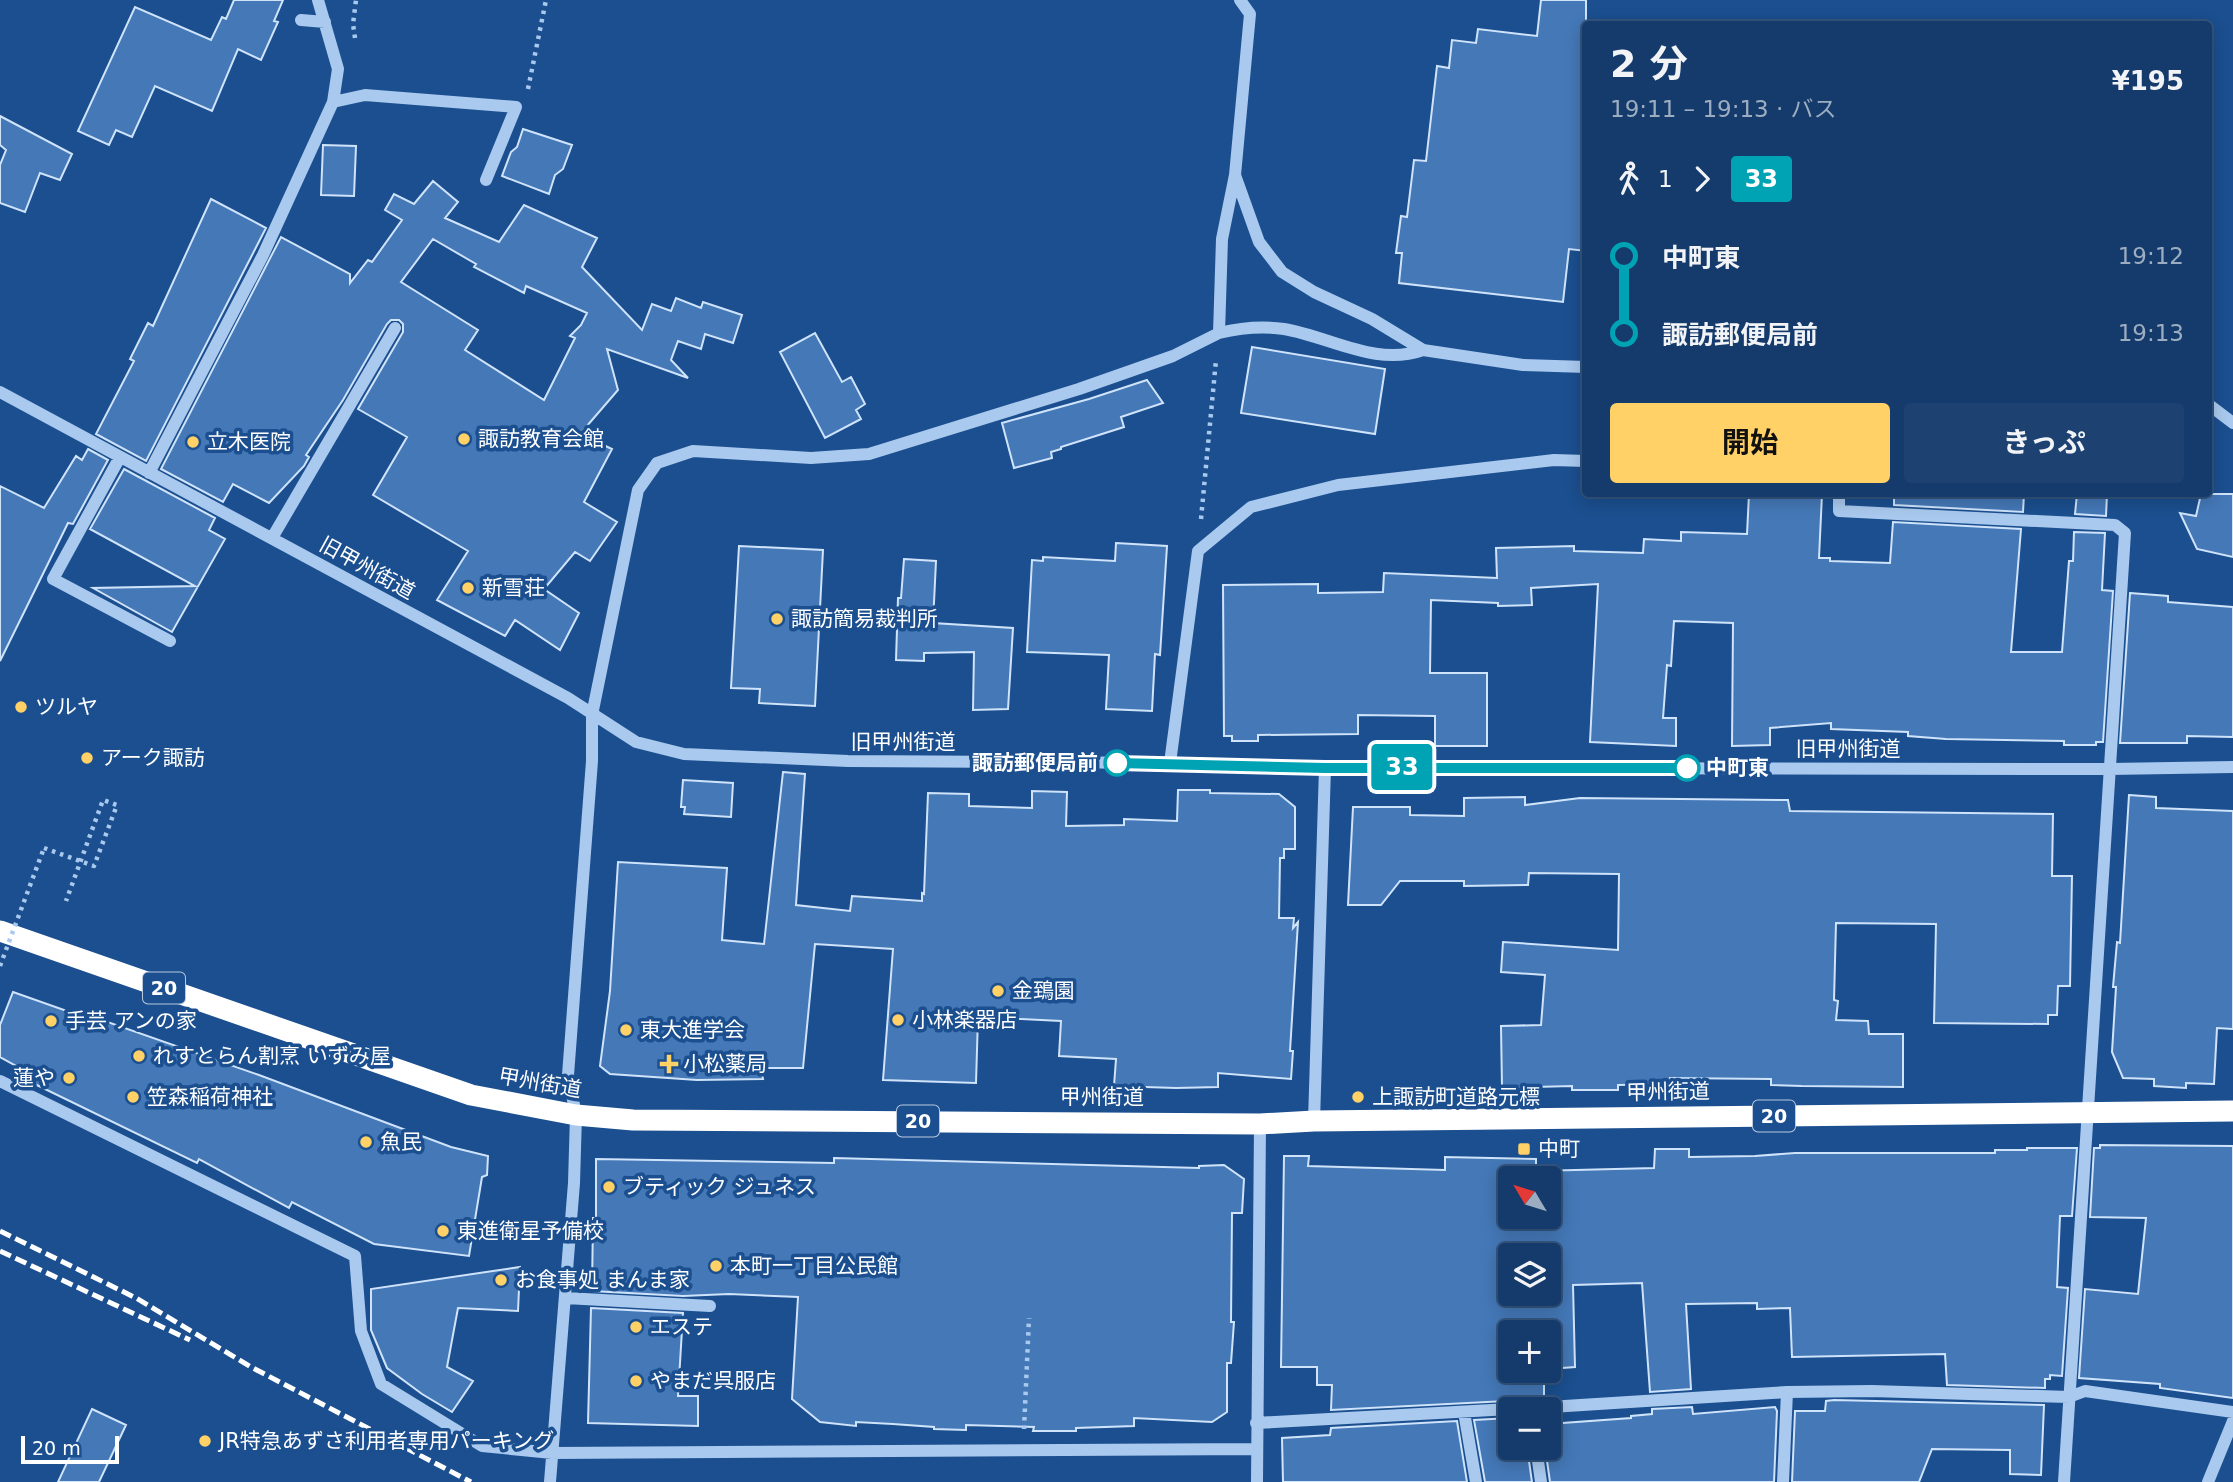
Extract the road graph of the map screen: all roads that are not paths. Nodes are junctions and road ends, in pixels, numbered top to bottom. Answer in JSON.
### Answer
{"nodes":[{"id":1,"x":318,"y":0,"type":"edge"},
{"id":2,"x":1240,"y":0,"type":"edge"},
{"id":3,"x":302,"y":20,"type":"dead end"},
{"id":4,"x":325,"y":22,"type":"junction"},
{"id":5,"x":334,"y":102,"type":"junction"},
{"id":6,"x":1235,"y":175,"type":"junction"},
{"id":7,"x":486,"y":180,"type":"dead end"},
{"id":8,"x":395,"y":328,"type":"dead end"},
{"id":9,"x":1219,"y":333,"type":"junction"},
{"id":10,"x":1423,"y":350,"type":"junction"},
{"id":11,"x":1582,"y":367,"type":"edge"},
{"id":12,"x":0,"y":392,"type":"edge"},
{"id":13,"x":2212,"y":407,"type":"edge"},
{"id":14,"x":2221,"y":415,"type":"junction"},
{"id":15,"x":2212,"y":419,"type":"edge"},
{"id":16,"x":2233,"y":423,"type":"edge"},
{"id":17,"x":120,"y":457,"type":"junction"},
{"id":18,"x":1582,"y":461,"type":"edge"},
{"id":19,"x":149,"y":473,"type":"junction"},
{"id":20,"x":1839,"y":497,"type":"edge"},
{"id":21,"x":272,"y":538,"type":"junction"},
{"id":22,"x":170,"y":641,"type":"dead end"},
{"id":23,"x":593,"y":715,"type":"junction"},
{"id":24,"x":1170,"y":763,"type":"junction"},
{"id":25,"x":2233,"y":767,"type":"edge"},
{"id":26,"x":1325,"y":768,"type":"junction"},
{"id":27,"x":2110,"y":769,"type":"junction"},
{"id":28,"x":0,"y":931,"type":"edge"},
{"id":29,"x":0,"y":1081,"type":"edge"},
{"id":30,"x":2233,"y":1111,"type":"edge"},
{"id":31,"x":2087,"y":1112,"type":"junction"},
{"id":32,"x":576,"y":1115,"type":"junction"},
{"id":33,"x":1314,"y":1121,"type":"junction"},
{"id":34,"x":1260,"y":1124,"type":"junction"},
{"id":35,"x":566,"y":1298,"type":"junction"},
{"id":36,"x":710,"y":1306,"type":"dead end"},
{"id":37,"x":1787,"y":1392,"type":"junction"},
{"id":38,"x":2069,"y":1397,"type":"junction"},
{"id":39,"x":1561,"y":1406,"type":"edge"},
{"id":40,"x":1498,"y":1410,"type":"edge"},
{"id":41,"x":1464,"y":1412,"type":"junction"},
{"id":42,"x":2233,"y":1412,"type":"edge"},
{"id":43,"x":2233,"y":1421,"type":"edge"},
{"id":44,"x":1256,"y":1423,"type":"junction"},
{"id":45,"x":1257,"y":1450,"type":"junction"},
{"id":46,"x":552,"y":1453,"type":"junction"},
{"id":47,"x":1538,"y":1460,"type":"edge"},
{"id":48,"x":1255,"y":1480,"type":"edge"},
{"id":49,"x":550,"y":1482,"type":"edge"},
{"id":50,"x":1476,"y":1482,"type":"edge"},
{"id":51,"x":1541,"y":1482,"type":"edge"},
{"id":52,"x":1783,"y":1482,"type":"edge"},
{"id":53,"x":2064,"y":1482,"type":"edge"},
{"id":54,"x":2208,"y":1482,"type":"edge"}],
"edges":[{"from":1,"to":4,"type":"street"},
{"from":2,"to":6,"type":"street"},
{"from":3,"to":4,"type":"street"},
{"from":4,"to":5,"type":"street"},
{"from":5,"to":7,"type":"street"},
{"from":5,"to":19,"type":"street"},
{"from":6,"to":9,"type":"street"},
{"from":6,"to":10,"type":"street"},
{"from":8,"to":21,"type":"street"},
{"from":9,"to":10,"type":"street"},
{"from":9,"to":23,"type":"street"},
{"from":10,"to":11,"type":"street"},
{"from":12,"to":17,"type":"street","name":"旧甲州街道"},
{"from":13,"to":14,"type":"street"},
{"from":14,"to":15,"type":"street"},
{"from":14,"to":16,"type":"street"},
{"from":17,"to":19,"type":"street","name":"旧甲州街道"},
{"from":17,"to":22,"type":"street"},
{"from":18,"to":24,"type":"street"},
{"from":19,"to":21,"type":"street","name":"旧甲州街道"},
{"from":20,"to":27,"type":"street"},
{"from":21,"to":23,"type":"street","name":"旧甲州街道"},
{"from":23,"to":24,"type":"street","name":"旧甲州街道"},
{"from":23,"to":32,"type":"street"},
{"from":24,"to":26,"type":"street","name":"旧甲州街道"},
{"from":25,"to":27,"type":"street","name":"旧甲州街道"},
{"from":26,"to":27,"type":"street","name":"旧甲州街道"},
{"from":26,"to":33,"type":"street"},
{"from":27,"to":31,"type":"street"},
{"from":28,"to":32,"type":"highway","name":"甲州街道","number":"20"},
{"from":29,"to":46,"type":"street"},
{"from":30,"to":31,"type":"highway","name":"甲州街道","number":"20"},
{"from":31,"to":33,"type":"highway","name":"甲州街道","number":"20"},
{"from":31,"to":38,"type":"street"},
{"from":32,"to":34,"type":"highway","name":"甲州街道","number":"20"},
{"from":32,"to":35,"type":"street"},
{"from":33,"to":34,"type":"highway","name":"甲州街道","number":"20"},
{"from":34,"to":44,"type":"street"},
{"from":35,"to":36,"type":"street"},
{"from":35,"to":46,"type":"street"},
{"from":37,"to":38,"type":"street"},
{"from":37,"to":39,"type":"street"},
{"from":37,"to":52,"type":"street"},
{"from":38,"to":42,"type":"street"},
{"from":38,"to":53,"type":"street"},
{"from":40,"to":41,"type":"street"},
{"from":41,"to":44,"type":"street"},
{"from":41,"to":50,"type":"street"},
{"from":43,"to":54,"type":"street"},
{"from":44,"to":45,"type":"street"},
{"from":45,"to":46,"type":"street"},
{"from":45,"to":48,"type":"street"},
{"from":46,"to":49,"type":"street"},
{"from":47,"to":51,"type":"street"}]}
